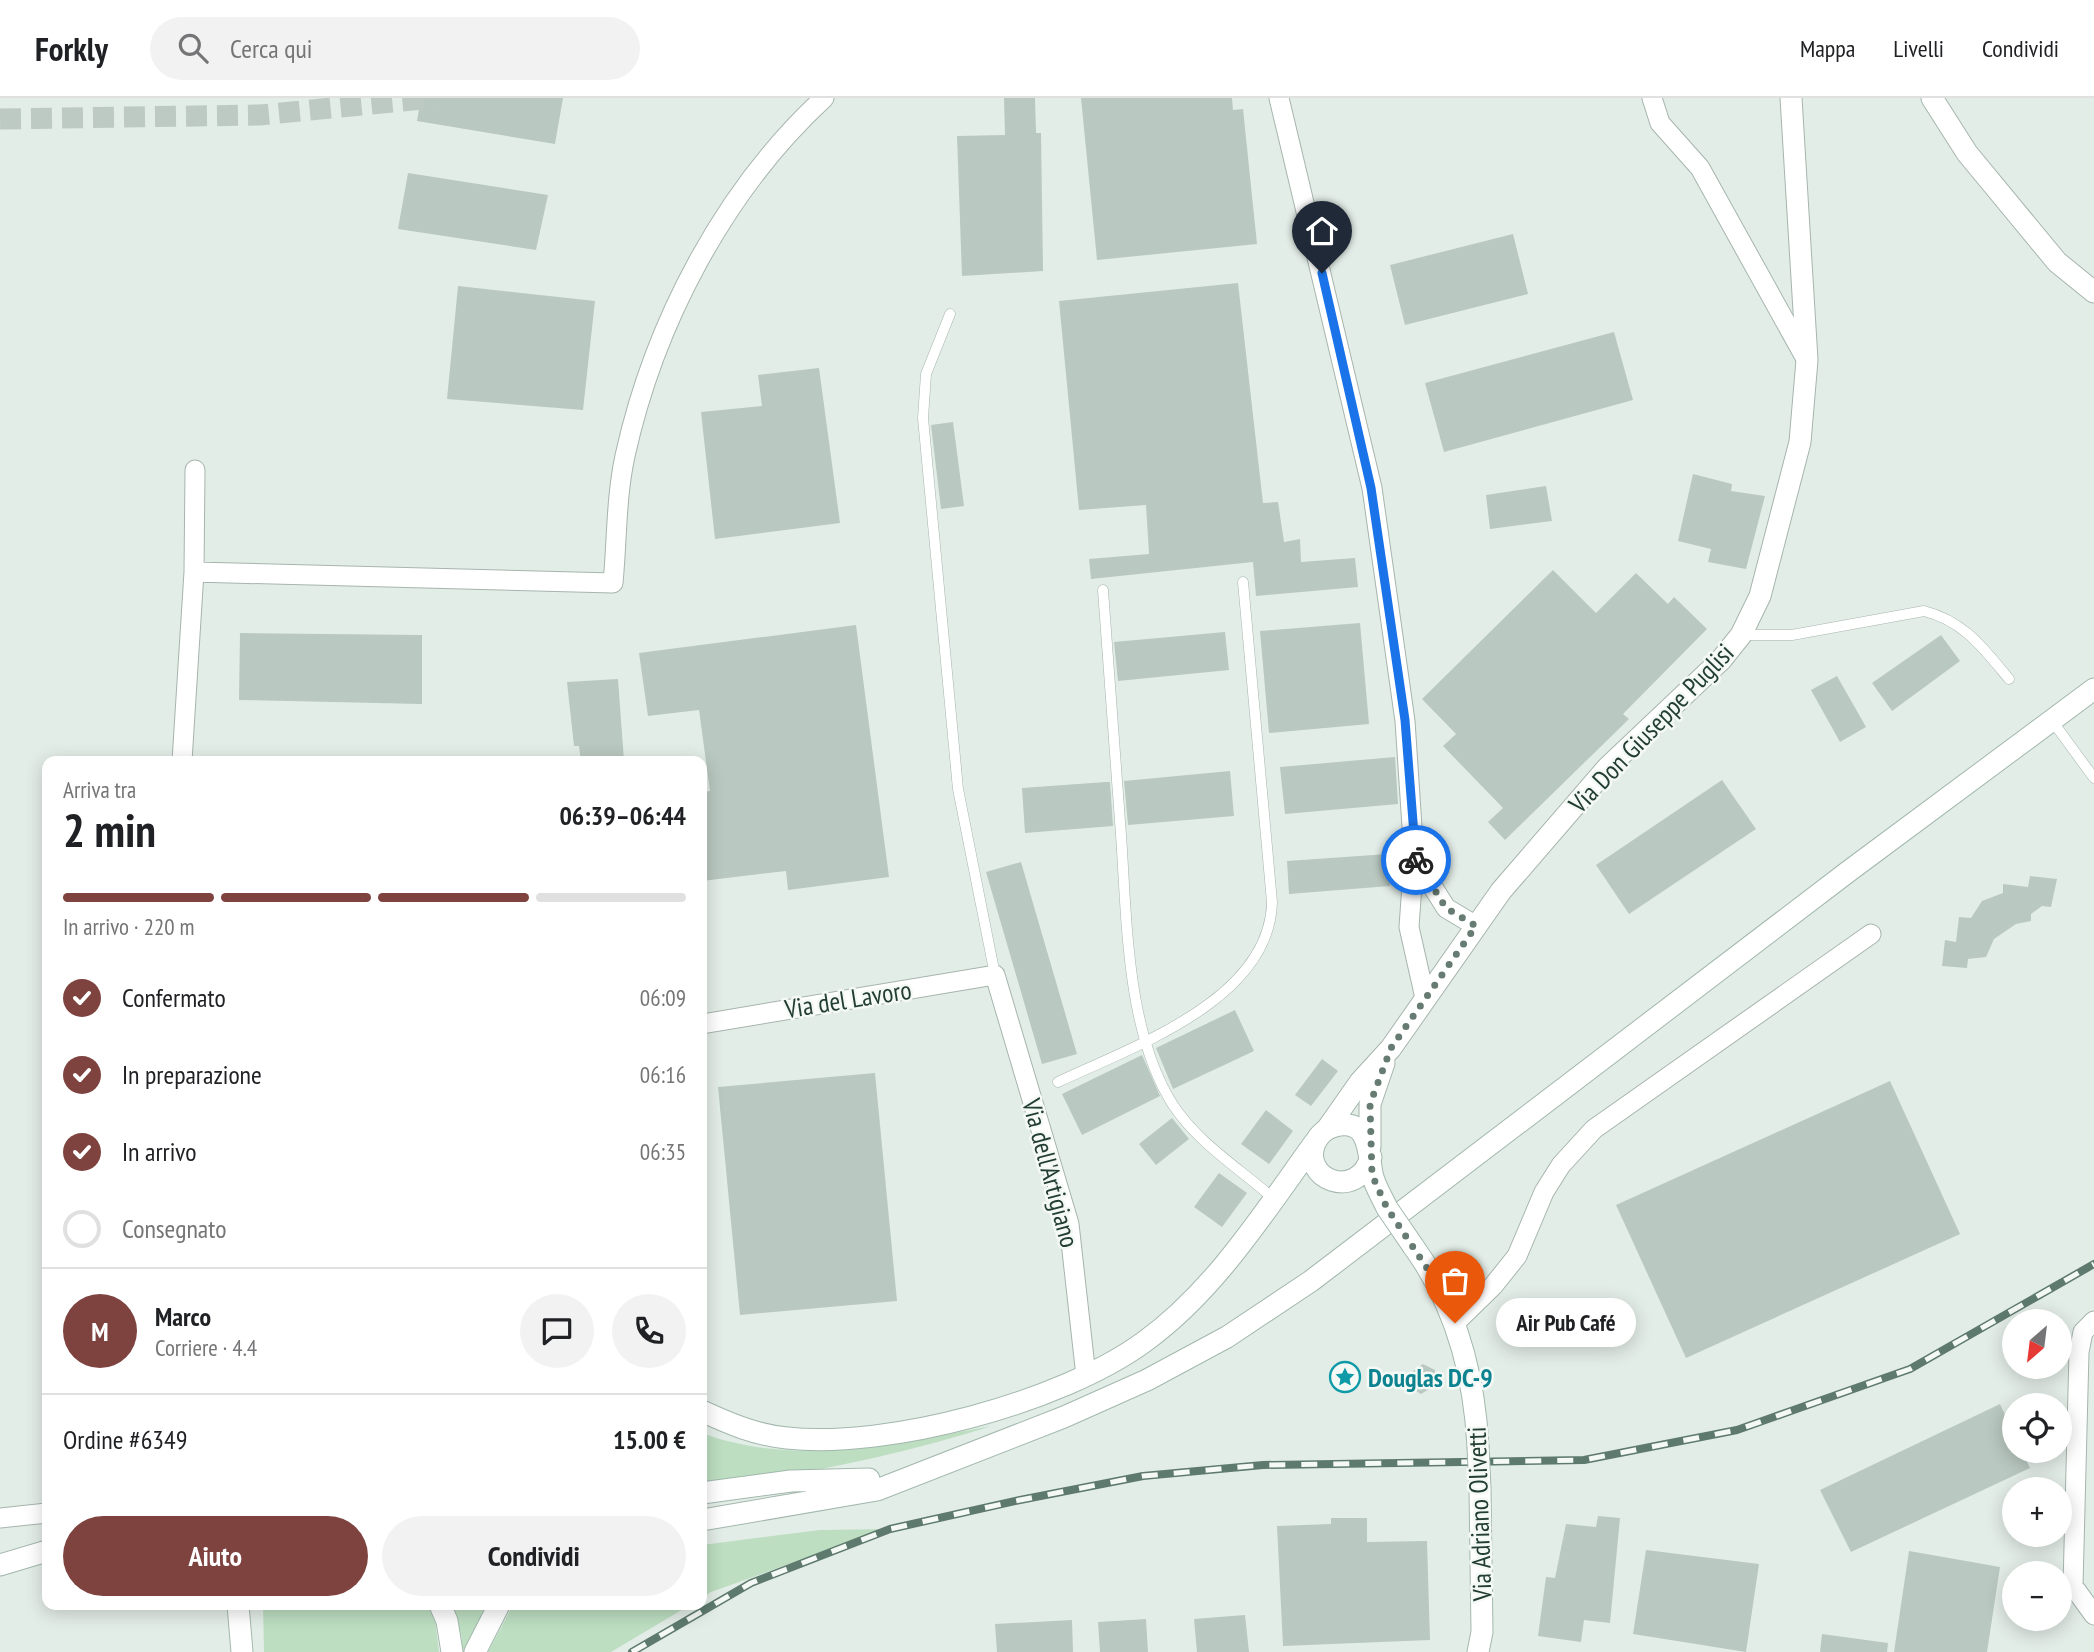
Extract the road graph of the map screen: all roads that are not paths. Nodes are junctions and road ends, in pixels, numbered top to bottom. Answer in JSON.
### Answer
{"nodes":[{"id":1,"x":824,"y":98,"type":"edge"},
{"id":2,"x":1279,"y":98,"type":"edge"},
{"id":3,"x":1652,"y":98,"type":"edge"},
{"id":4,"x":1791,"y":98,"type":"edge"},
{"id":5,"x":1932,"y":98,"type":"edge"},
{"id":6,"x":2094,"y":292,"type":"edge"},
{"id":7,"x":950,"y":314,"type":"dead end"},
{"id":8,"x":1807,"y":359,"type":"junction"},
{"id":9,"x":195,"y":470,"type":"dead end"},
{"id":10,"x":194,"y":572,"type":"junction"},
{"id":11,"x":1243,"y":582,"type":"dead end"},
{"id":12,"x":1103,"y":590,"type":"dead end"},
{"id":13,"x":1741,"y":635,"type":"junction"},
{"id":14,"x":2009,"y":679,"type":"dead end"},
{"id":15,"x":2091,"y":692,"type":"edge"},
{"id":16,"x":2053,"y":722,"type":"junction"},
{"id":17,"x":181,"y":756,"type":"edge"},
{"id":18,"x":2094,"y":778,"type":"edge"},
{"id":19,"x":1414,"y":857,"type":"junction"},
{"id":20,"x":1476,"y":926,"type":"junction"},
{"id":21,"x":1871,"y":934,"type":"dead end"},
{"id":22,"x":995,"y":975,"type":"junction"},
{"id":23,"x":1425,"y":998,"type":"junction"},
{"id":24,"x":707,"y":1023,"type":"edge"},
{"id":25,"x":1146,"y":1040,"type":"junction"},
{"id":26,"x":1391,"y":1048,"type":"junction"},
{"id":27,"x":1058,"y":1082,"type":"dead end"},
{"id":28,"x":1321,"y":1135,"type":"junction"},
{"id":29,"x":1370,"y":1152,"type":"junction"},
{"id":30,"x":1336,"y":1181,"type":"junction"},
{"id":31,"x":1274,"y":1199,"type":"junction"},
{"id":32,"x":1387,"y":1208,"type":"junction"},
{"id":33,"x":2094,"y":1321,"type":"edge"},
{"id":34,"x":1455,"y":1323,"type":"junction"},
{"id":35,"x":1087,"y":1376,"type":"junction"},
{"id":36,"x":707,"y":1413,"type":"edge"},
{"id":37,"x":933,"y":1466,"type":"junction"},
{"id":38,"x":869,"y":1479,"type":"junction"},
{"id":39,"x":707,"y":1492,"type":"edge"},
{"id":40,"x":707,"y":1506,"type":"edge"},
{"id":41,"x":42,"y":1514,"type":"edge"},
{"id":42,"x":0,"y":1518,"type":"edge"},
{"id":43,"x":707,"y":1519,"type":"edge"},
{"id":44,"x":42,"y":1562,"type":"edge"},
{"id":45,"x":0,"y":1565,"type":"edge"},
{"id":46,"x":238,"y":1610,"type":"edge"},
{"id":47,"x":442,"y":1610,"type":"edge"},
{"id":48,"x":496,"y":1610,"type":"edge"},
{"id":49,"x":2094,"y":1615,"type":"edge"},
{"id":50,"x":1482,"y":1645,"type":"edge"},
{"id":51,"x":242,"y":1652,"type":"edge"},
{"id":52,"x":452,"y":1652,"type":"edge"},
{"id":53,"x":475,"y":1652,"type":"edge"}],
"edges":[{"from":1,"to":10,"type":"street"},
{"from":2,"to":19,"type":"street"},
{"from":3,"to":8,"type":"street"},
{"from":4,"to":8,"type":"main road","name":"Via Don Giuseppe Puglisi"},
{"from":5,"to":6,"type":"main road"},
{"from":7,"to":22,"type":"lane"},
{"from":8,"to":13,"type":"main road","name":"Via Don Giuseppe Puglisi"},
{"from":9,"to":10,"type":"street"},
{"from":10,"to":17,"type":"street"},
{"from":11,"to":25,"type":"lane"},
{"from":12,"to":25,"type":"lane"},
{"from":13,"to":14,"type":"lane"},
{"from":13,"to":20,"type":"main road","name":"Via Don Giuseppe Puglisi"},
{"from":15,"to":16,"type":"main road"},
{"from":16,"to":18,"type":"lane"},
{"from":16,"to":37,"type":"main road"},
{"from":19,"to":20,"type":"street"},
{"from":19,"to":23,"type":"street"},
{"from":20,"to":23,"type":"main road","name":"Via Don Giuseppe Puglisi"},
{"from":21,"to":34,"type":"street"},
{"from":22,"to":24,"type":"street","name":"Via del Lavoro"},
{"from":22,"to":35,"type":"street","name":"Via dell'Artigiano"},
{"from":23,"to":26,"type":"main road","name":"Via Don Giuseppe Puglisi"},
{"from":25,"to":27,"type":"lane"},
{"from":25,"to":31,"type":"lane"},
{"from":26,"to":28,"type":"main road","name":"Via Don Giuseppe Puglisi"},
{"from":26,"to":29,"type":"main road","name":"Via Don Giuseppe Puglisi"},
{"from":28,"to":29,"type":"main road"},
{"from":28,"to":30,"type":"main road"},
{"from":28,"to":31,"type":"main road"},
{"from":29,"to":30,"type":"main road"},
{"from":29,"to":32,"type":"main road","name":"Via Adriano Olivetti"},
{"from":30,"to":31,"type":"main road"},
{"from":30,"to":32,"type":"main road","name":"Via Adriano Olivetti"},
{"from":31,"to":35,"type":"main road"},
{"from":32,"to":34,"type":"main road","name":"Via Adriano Olivetti","bridge":true},
{"from":33,"to":49,"type":"street"},
{"from":34,"to":50,"type":"main road","name":"Via Adriano Olivetti","bridge":true},
{"from":35,"to":36,"type":"main road"},
{"from":37,"to":38,"type":"main road"},
{"from":37,"to":43,"type":"main road"},
{"from":38,"to":39,"type":"main road"},
{"from":38,"to":40,"type":"main road"},
{"from":41,"to":42,"type":"street"},
{"from":44,"to":45,"type":"main road"},
{"from":46,"to":51,"type":"main road"},
{"from":47,"to":52,"type":"main road"},
{"from":48,"to":53,"type":"main road"}]}
